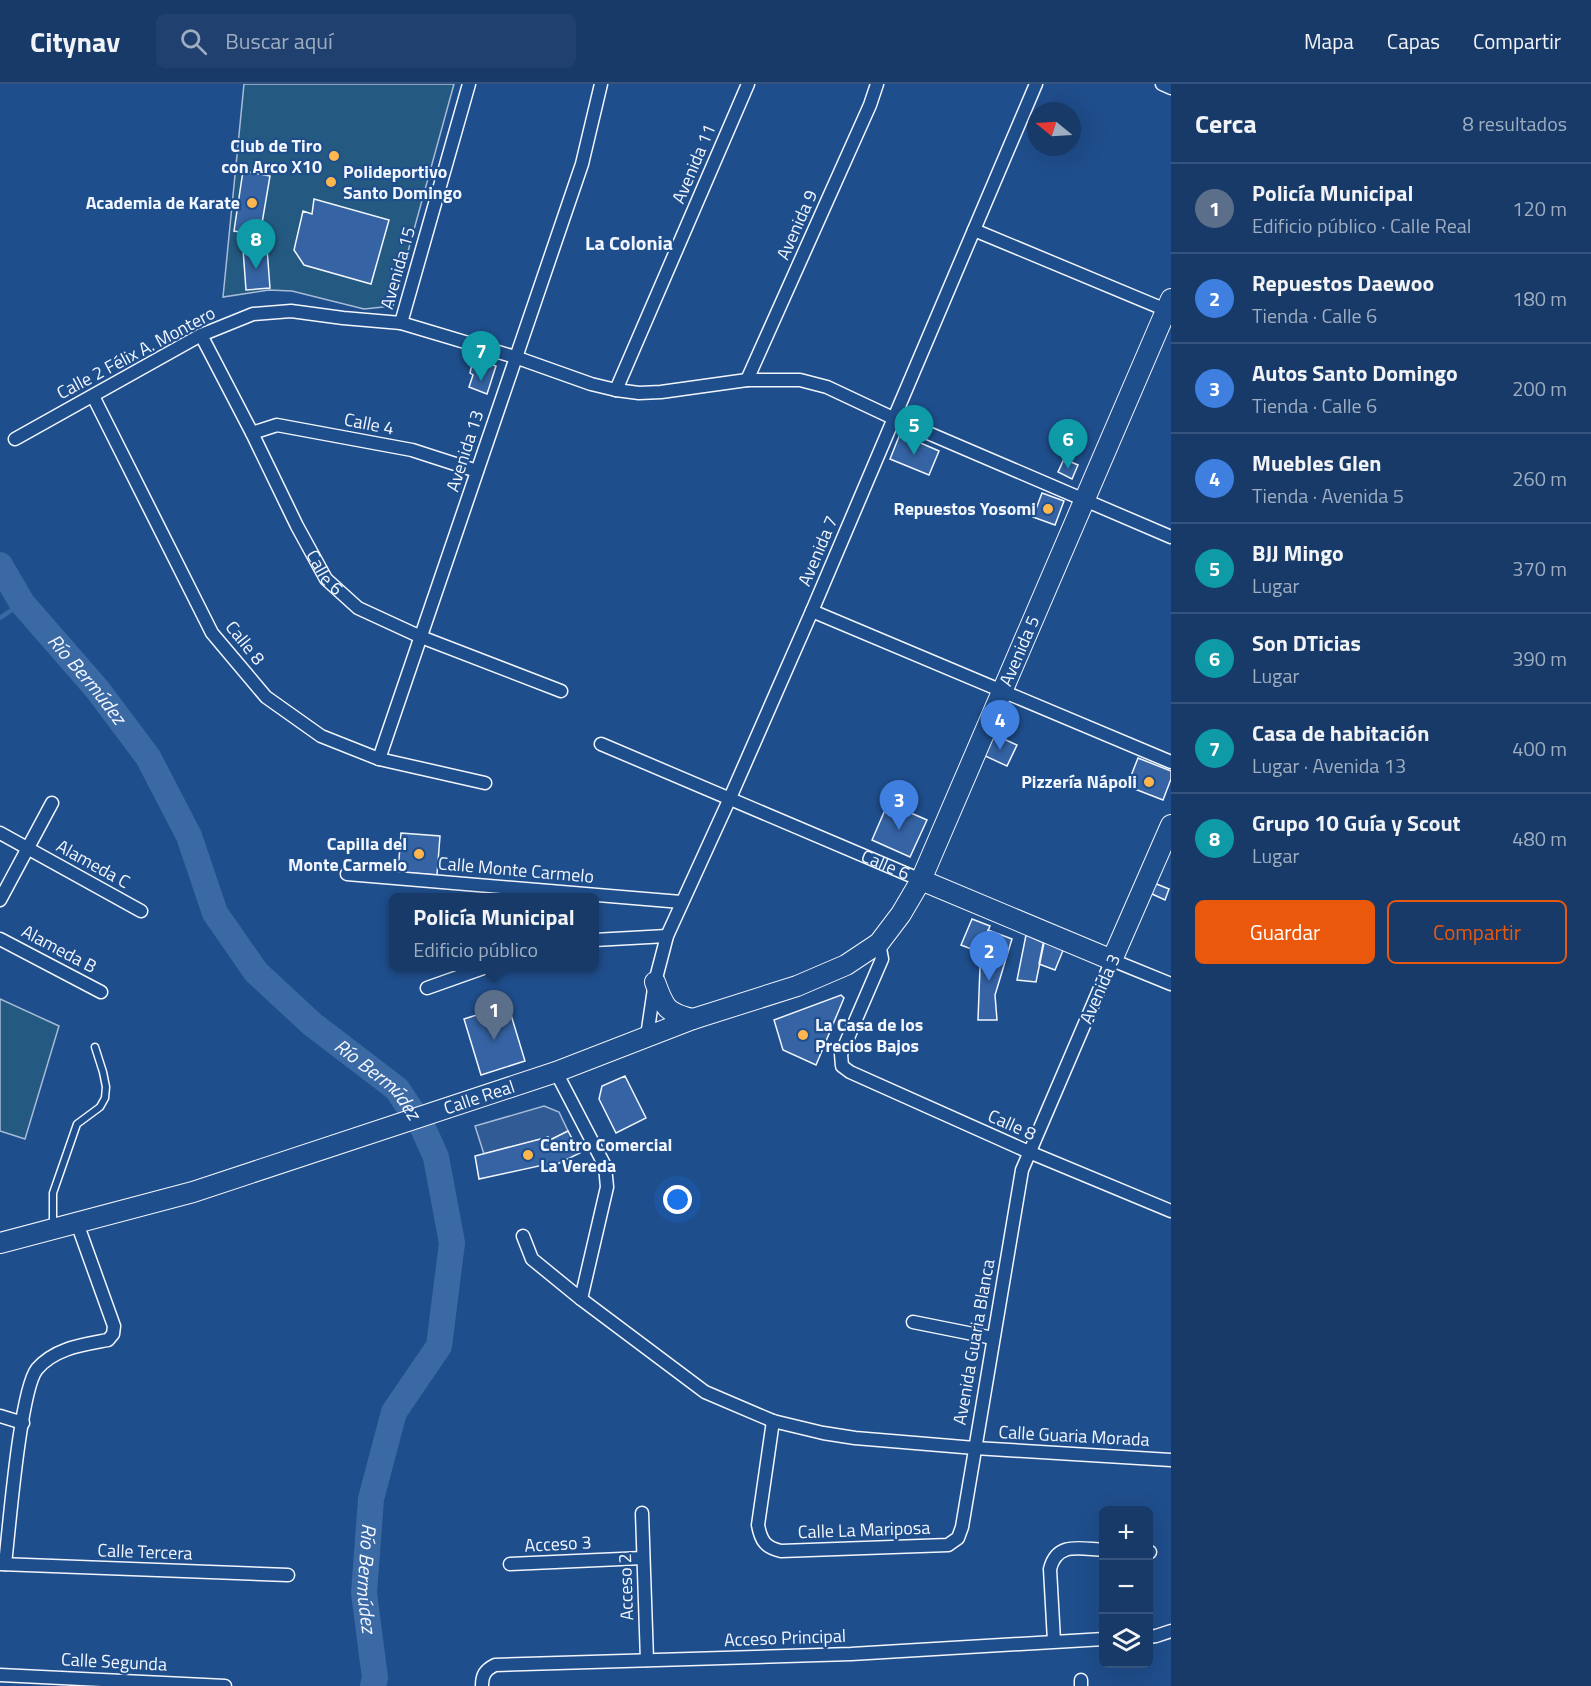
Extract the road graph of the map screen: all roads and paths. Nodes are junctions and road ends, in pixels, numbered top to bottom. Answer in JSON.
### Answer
{"nodes":[{"id":1,"x":469,"y":84,"type":"edge"},
{"id":2,"x":601,"y":84,"type":"edge"},
{"id":3,"x":748,"y":84,"type":"edge"},
{"id":4,"x":877,"y":84,"type":"edge"},
{"id":5,"x":1036,"y":84,"type":"edge"},
{"id":6,"x":1162,"y":84,"type":"edge"},
{"id":7,"x":1171,"y":88,"type":"edge"},
{"id":8,"x":974,"y":230,"type":"junction"},
{"id":9,"x":1169,"y":307,"type":"edge"},
{"id":10,"x":401,"y":323,"type":"junction"},
{"id":11,"x":201,"y":335,"type":"junction"},
{"id":12,"x":515,"y":357,"type":"junction"},
{"id":13,"x":747,"y":380,"type":"junction"},
{"id":14,"x":616,"y":390,"type":"junction"},
{"id":15,"x":93,"y":396,"type":"junction"},
{"id":16,"x":893,"y":418,"type":"junction"},
{"id":17,"x":252,"y":433,"type":"junction"},
{"id":18,"x":15,"y":439,"type":"dead end"},
{"id":19,"x":477,"y":471,"type":"junction"},
{"id":20,"x":1085,"y":501,"type":"junction"},
{"id":21,"x":1171,"y":537,"type":"edge"},
{"id":22,"x":812,"y":611,"type":"junction"},
{"id":23,"x":421,"y":637,"type":"junction"},
{"id":24,"x":1002,"y":690,"type":"junction"},
{"id":25,"x":561,"y":691,"type":"dead end"},
{"id":26,"x":601,"y":744,"type":"dead end"},
{"id":27,"x":379,"y":759,"type":"junction"},
{"id":28,"x":1171,"y":762,"type":"edge"},
{"id":29,"x":485,"y":783,"type":"dead end"},
{"id":30,"x":730,"y":798,"type":"junction"},
{"id":31,"x":52,"y":802,"type":"dead end"},
{"id":32,"x":1171,"y":825,"type":"edge"},
{"id":33,"x":0,"y":833,"type":"edge"},
{"id":34,"x":27,"y":849,"type":"junction"},
{"id":35,"x":347,"y":874,"type":"dead end"},
{"id":36,"x":921,"y":880,"type":"junction"},
{"id":37,"x":574,"y":893,"type":"edge"},
{"id":38,"x":599,"y":895,"type":"edge"},
{"id":39,"x":0,"y":900,"type":"edge"},
{"id":40,"x":681,"y":902,"type":"junction"},
{"id":41,"x":141,"y":910,"type":"dead end"},
{"id":42,"x":667,"y":936,"type":"junction"},
{"id":43,"x":0,"y":939,"type":"edge"},
{"id":44,"x":599,"y":940,"type":"edge"},
{"id":45,"x":879,"y":943,"type":"junction"},
{"id":46,"x":1112,"y":960,"type":"junction"},
{"id":47,"x":475,"y":971,"type":"edge"},
{"id":48,"x":655,"y":982,"type":"junction"},
{"id":49,"x":1171,"y":984,"type":"edge"},
{"id":50,"x":427,"y":988,"type":"dead end"},
{"id":51,"x":101,"y":992,"type":"dead end"},
{"id":52,"x":693,"y":1019,"type":"junction"},
{"id":53,"x":647,"y":1036,"type":"junction"},
{"id":54,"x":94,"y":1047,"type":"dead end"},
{"id":55,"x":556,"y":1072,"type":"junction"},
{"id":56,"x":1029,"y":1152,"type":"junction"},
{"id":57,"x":1171,"y":1211,"type":"edge"},
{"id":58,"x":77,"y":1224,"type":"junction"},
{"id":59,"x":53,"y":1229,"type":"junction"},
{"id":60,"x":523,"y":1236,"type":"dead end"},
{"id":61,"x":0,"y":1243,"type":"edge"},
{"id":62,"x":581,"y":1299,"type":"junction"},
{"id":63,"x":913,"y":1323,"type":"dead end"},
{"id":64,"x":993,"y":1338,"type":"junction"},
{"id":65,"x":0,"y":1416,"type":"edge"},
{"id":66,"x":773,"y":1420,"type":"junction"},
{"id":67,"x":23,"y":1423,"type":"junction"},
{"id":68,"x":975,"y":1448,"type":"junction"},
{"id":69,"x":1171,"y":1460,"type":"edge"},
{"id":70,"x":642,"y":1513,"type":"dead end"},
{"id":71,"x":958,"y":1538,"type":"joint"},
{"id":72,"x":1099,"y":1550,"type":"edge"},
{"id":73,"x":643,"y":1558,"type":"junction"},
{"id":74,"x":2,"y":1564,"type":"edge"},
{"id":75,"x":510,"y":1564,"type":"dead end"},
{"id":76,"x":288,"y":1575,"type":"dead end"},
{"id":77,"x":1171,"y":1631,"type":"edge"},
{"id":78,"x":1153,"y":1636,"type":"edge"},
{"id":79,"x":1099,"y":1639,"type":"edge"},
{"id":80,"x":1054,"y":1641,"type":"junction"},
{"id":81,"x":647,"y":1660,"type":"junction"},
{"id":82,"x":0,"y":1675,"type":"edge"},
{"id":83,"x":225,"y":1686,"type":"edge"},
{"id":84,"x":482,"y":1686,"type":"edge"}],
"edges":[{"from":1,"to":10,"type":"street","name":"Avenida 15"},
{"from":2,"to":12,"type":"street","name":"Avenida 13"},
{"from":3,"to":14,"type":"street","name":"Avenida 11"},
{"from":4,"to":13,"type":"street","name":"Avenida 9"},
{"from":5,"to":8,"type":"street","name":"Avenida 7"},
{"from":6,"to":7,"type":"street"},
{"from":8,"to":9,"type":"street"},
{"from":8,"to":16,"type":"street","name":"Avenida 7"},
{"from":9,"to":20,"type":"main road","name":"Avenida 5"},
{"from":10,"to":11,"type":"street","name":"Calle 2 Félix A. Montero"},
{"from":10,"to":12,"type":"street","name":"Calle 2 Félix A. Montero"},
{"from":11,"to":15,"type":"street","name":"Calle 2 Félix A. Montero"},
{"from":11,"to":17,"type":"street","name":"Calle 6"},
{"from":12,"to":14,"type":"street","name":"Calle 2 Félix A. Montero"},
{"from":12,"to":19,"type":"street","name":"Avenida 13"},
{"from":13,"to":14,"type":"street","name":"Calle 2 Félix A. Montero"},
{"from":13,"to":16,"type":"street","name":"Calle 2 Félix A. Montero"},
{"from":15,"to":18,"type":"street","name":"Calle 2 Félix A. Montero"},
{"from":15,"to":27,"type":"street","name":"Calle 8"},
{"from":16,"to":20,"type":"street","name":"Calle 2 Félix A. Montero"},
{"from":16,"to":22,"type":"street","name":"Avenida 7"},
{"from":17,"to":19,"type":"street","name":"Calle 4"},
{"from":17,"to":23,"type":"street","name":"Calle 6"},
{"from":19,"to":23,"type":"street","name":"Avenida 13"},
{"from":20,"to":21,"type":"street","name":"Calle 2 Félix A. Montero"},
{"from":20,"to":24,"type":"main road","name":"Avenida 5"},
{"from":22,"to":24,"type":"street"},
{"from":22,"to":30,"type":"street","name":"Avenida 7"},
{"from":23,"to":25,"type":"street","name":"Calle 6"},
{"from":23,"to":27,"type":"street","name":"Avenida 13"},
{"from":24,"to":28,"type":"street"},
{"from":24,"to":36,"type":"main road","name":"Avenida 5"},
{"from":26,"to":30,"type":"street","name":"Calle 6"},
{"from":27,"to":29,"type":"street","name":"Calle 8"},
{"from":30,"to":36,"type":"street","name":"Calle 6"},
{"from":30,"to":40,"type":"street","name":"Avenida 7"},
{"from":31,"to":34,"type":"street"},
{"from":32,"to":46,"type":"main road","name":"Avenida 3"},
{"from":33,"to":34,"type":"street","name":"Alameda C"},
{"from":34,"to":39,"type":"street"},
{"from":34,"to":41,"type":"street","name":"Alameda C"},
{"from":35,"to":37,"type":"street","name":"Calle Monte Carmelo"},
{"from":36,"to":45,"type":"main road","name":"Avenida 5"},
{"from":36,"to":46,"type":"main road","name":"Calle 6"},
{"from":38,"to":40,"type":"street","name":"Calle Monte Carmelo"},
{"from":40,"to":42,"type":"street","name":"Avenida 7"},
{"from":42,"to":44,"type":"street"},
{"from":42,"to":48,"type":"street","name":"Avenida 7"},
{"from":43,"to":51,"type":"street","name":"Alameda B"},
{"from":45,"to":52,"type":"main road","name":"Calle Real"},
{"from":45,"to":56,"type":"street","name":"Calle 8"},
{"from":46,"to":49,"type":"street","name":"Calle 6"},
{"from":46,"to":56,"type":"street","name":"Avenida 3"},
{"from":47,"to":50,"type":"street"},
{"from":48,"to":52,"type":"main road"},
{"from":48,"to":53,"type":"street","name":"Avenida 7"},
{"from":52,"to":53,"type":"main road","name":"Calle Real"},
{"from":53,"to":55,"type":"main road","name":"Calle Real"},
{"from":54,"to":59,"type":"lane"},
{"from":55,"to":58,"type":"main road","name":"Calle Real"},
{"from":55,"to":62,"type":"street"},
{"from":56,"to":57,"type":"street","name":"Calle 8"},
{"from":56,"to":64,"type":"street","name":"Avenida Guaria Blanca"},
{"from":58,"to":59,"type":"main road","name":"Calle Real"},
{"from":58,"to":67,"type":"street"},
{"from":59,"to":61,"type":"main road","name":"Calle Real"},
{"from":60,"to":62,"type":"street","name":"Calle Guaria Morada"},
{"from":62,"to":66,"type":"street","name":"Calle Guaria Morada"},
{"from":63,"to":64,"type":"street"},
{"from":64,"to":68,"type":"street","name":"Avenida Guaria Blanca"},
{"from":65,"to":67,"type":"street"},
{"from":66,"to":68,"type":"street","name":"Calle Guaria Morada"},
{"from":66,"to":71,"type":"street","name":"Calle La Mariposa"},
{"from":67,"to":74,"type":"street"},
{"from":68,"to":69,"type":"street","name":"Calle Guaria Morada"},
{"from":68,"to":71,"type":"street","name":"Avenida Guaria Blanca"},
{"from":70,"to":73,"type":"street","name":"Acceso 2"},
{"from":72,"to":80,"type":"street"},
{"from":73,"to":75,"type":"street","name":"Acceso 3"},
{"from":73,"to":81,"type":"street","name":"Acceso 2"},
{"from":74,"to":76,"type":"street","name":"Calle Tercera"},
{"from":77,"to":78,"type":"street"},
{"from":79,"to":80,"type":"street","name":"Acceso Principal"},
{"from":80,"to":81,"type":"street","name":"Acceso Principal"},
{"from":81,"to":84,"type":"street","name":"Acceso Principal"},
{"from":82,"to":83,"type":"street","name":"Calle Segunda"}]}
